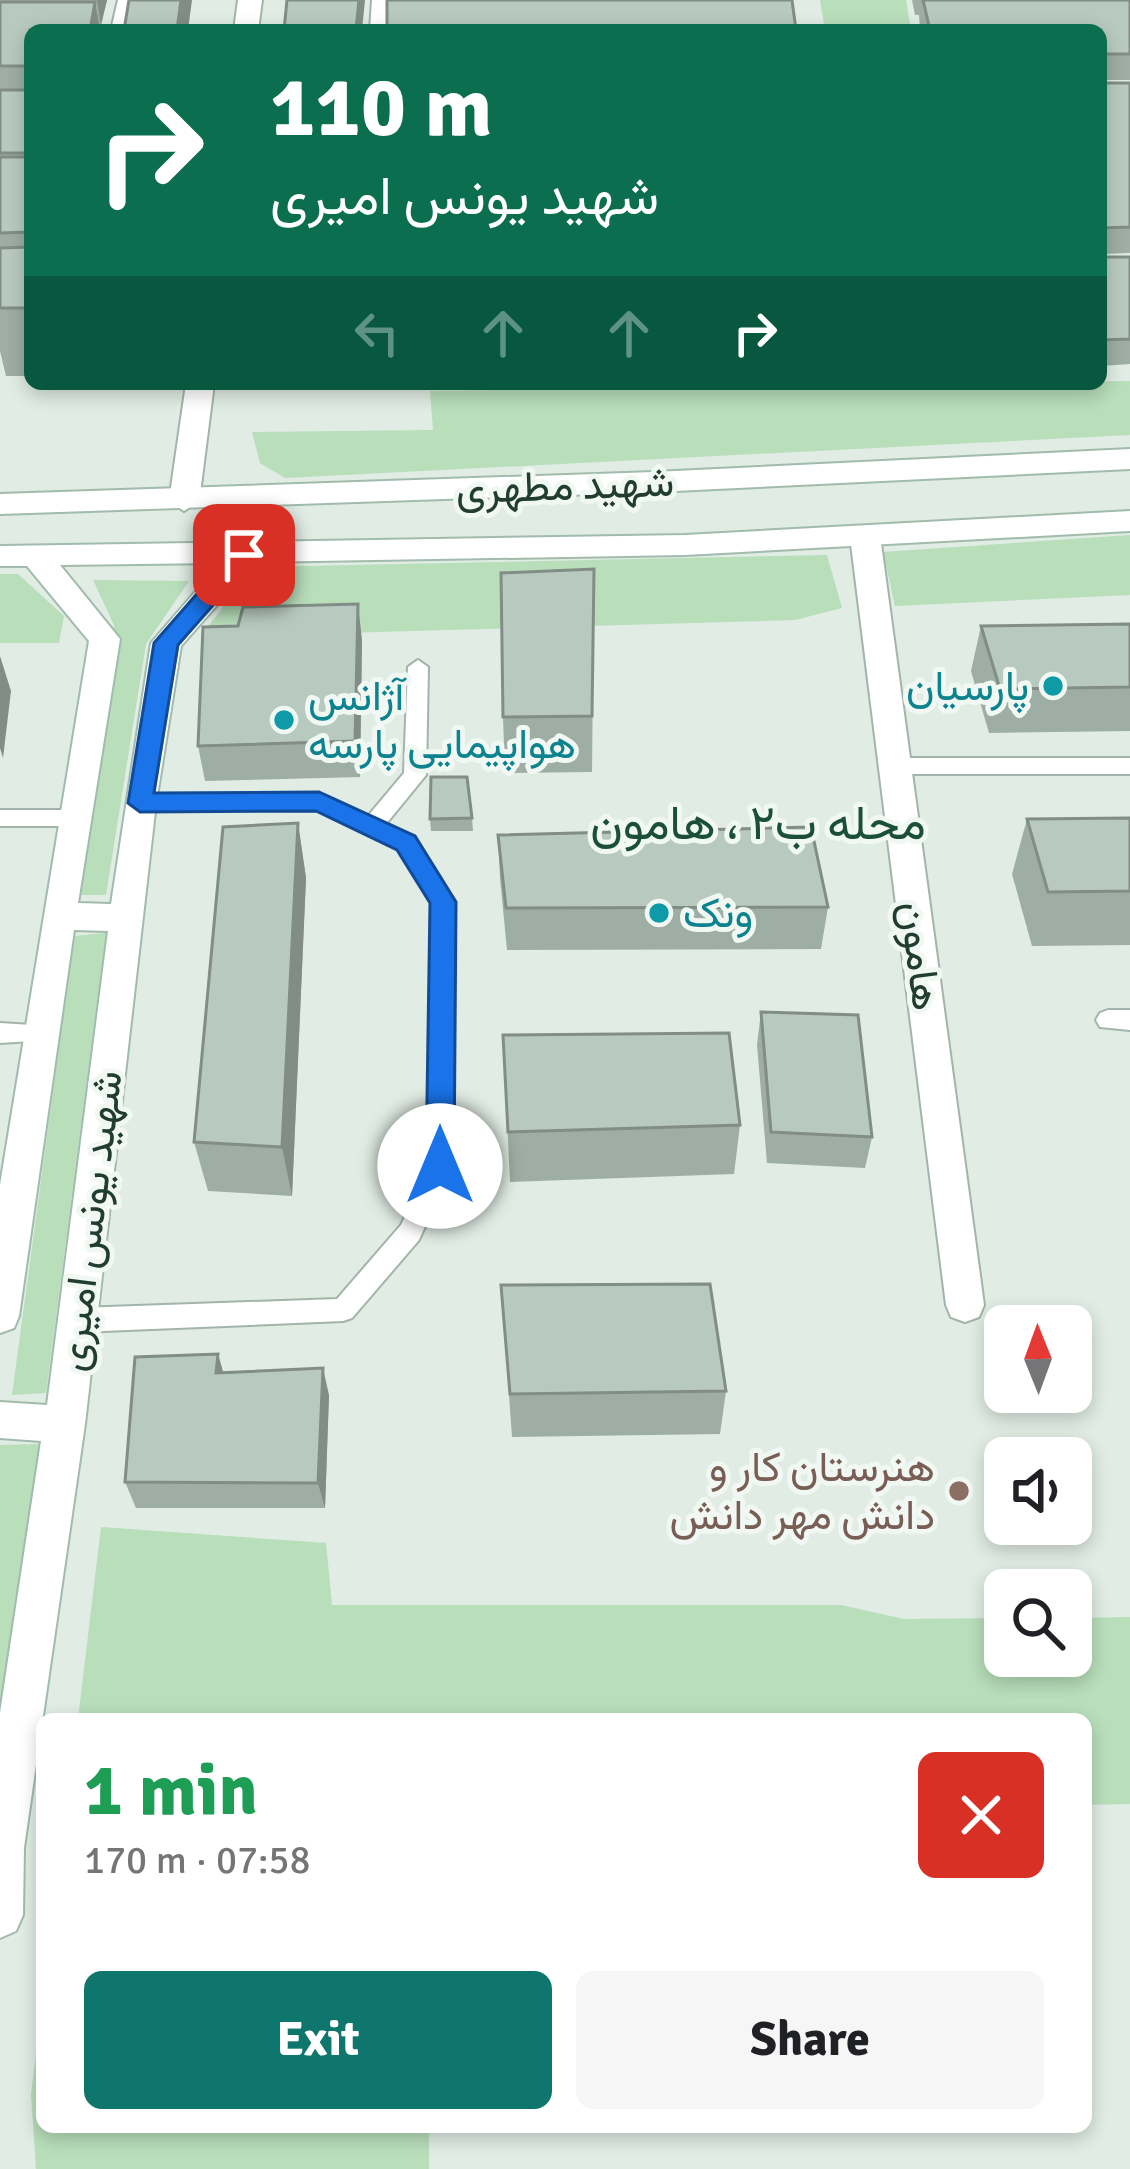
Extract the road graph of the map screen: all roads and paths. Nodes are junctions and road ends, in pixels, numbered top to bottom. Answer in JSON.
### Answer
{"nodes":[{"id":1,"x":199,"y":390,"type":"edge"},
{"id":2,"x":1130,"y":459,"type":"edge"},
{"id":3,"x":184,"y":501,"type":"junction"},
{"id":4,"x":0,"y":504,"type":"edge"},
{"id":5,"x":1130,"y":521,"type":"edge"},
{"id":6,"x":866,"y":536,"type":"junction"},
{"id":7,"x":244,"y":555,"type":"junction"},
{"id":8,"x":17,"y":556,"type":"edge"},
{"id":9,"x":418,"y":667,"type":"dead end"},
{"id":10,"x":896,"y":766,"type":"junction"},
{"id":11,"x":1130,"y":766,"type":"edge"},
{"id":12,"x":140,"y":803,"type":"junction"},
{"id":13,"x":0,"y":818,"type":"edge"},
{"id":14,"x":74,"y":818,"type":"junction"},
{"id":15,"x":372,"y":826,"type":"junction"},
{"id":16,"x":58,"y":916,"type":"junction"},
{"id":17,"x":126,"y":918,"type":"junction"},
{"id":18,"x":40,"y":1033,"type":"junction"},
{"id":19,"x":0,"y":1034,"type":"edge"},
{"id":20,"x":4,"y":1256,"type":"edge"},
{"id":21,"x":965,"y":1305,"type":"dead end"},
{"id":22,"x":0,"y":1316,"type":"edge"},
{"id":23,"x":79,"y":1320,"type":"junction"},
{"id":24,"x":0,"y":1420,"type":"edge"},
{"id":25,"x":65,"y":1424,"type":"junction"},
{"id":26,"x":1,"y":1848,"type":"edge"},
{"id":27,"x":0,"y":1915,"type":"edge"}],
"edges":[{"from":1,"to":3,"type":"main road"},
{"from":2,"to":3,"type":"main road","name":"شهید مطهری"},
{"from":3,"to":4,"type":"main road","name":"شهید مطهری"},
{"from":5,"to":6,"type":"main road","name":"شهید مطهری"},
{"from":6,"to":7,"type":"main road","name":"شهید مطهری"},
{"from":6,"to":10,"type":"main road","name":"هامون"},
{"from":7,"to":8,"type":"main road","name":"شهید مطهری"},
{"from":7,"to":12,"type":"main road","name":"شهید یونس امیری"},
{"from":8,"to":14,"type":"main road","name":"شهید یونس امیری"},
{"from":9,"to":15,"type":"lane"},
{"from":10,"to":11,"type":"lane"},
{"from":10,"to":21,"type":"main road","name":"هامون"},
{"from":12,"to":15,"type":"lane"},
{"from":12,"to":17,"type":"main road","name":"شهید یونس امیری"},
{"from":13,"to":14,"type":"lane"},
{"from":14,"to":16,"type":"main road","name":"شهید یونس امیری"},
{"from":15,"to":23,"type":"lane"},
{"from":16,"to":17,"type":"main road"},
{"from":16,"to":18,"type":"main road","name":"شهید یونس امیری"},
{"from":17,"to":23,"type":"main road","name":"شهید یونس امیری"},
{"from":18,"to":19,"type":"lane"},
{"from":18,"to":20,"type":"main road","name":"شهید یونس امیری"},
{"from":20,"to":22,"type":"main road","name":"شهید یونس امیری"},
{"from":23,"to":25,"type":"main road","name":"شهید یونس امیری"},
{"from":24,"to":25,"type":"main road"},
{"from":25,"to":26,"type":"main road","name":"شهید یونس امیری"},
{"from":26,"to":27,"type":"main road","name":"شهید یونس امیری"}]}
